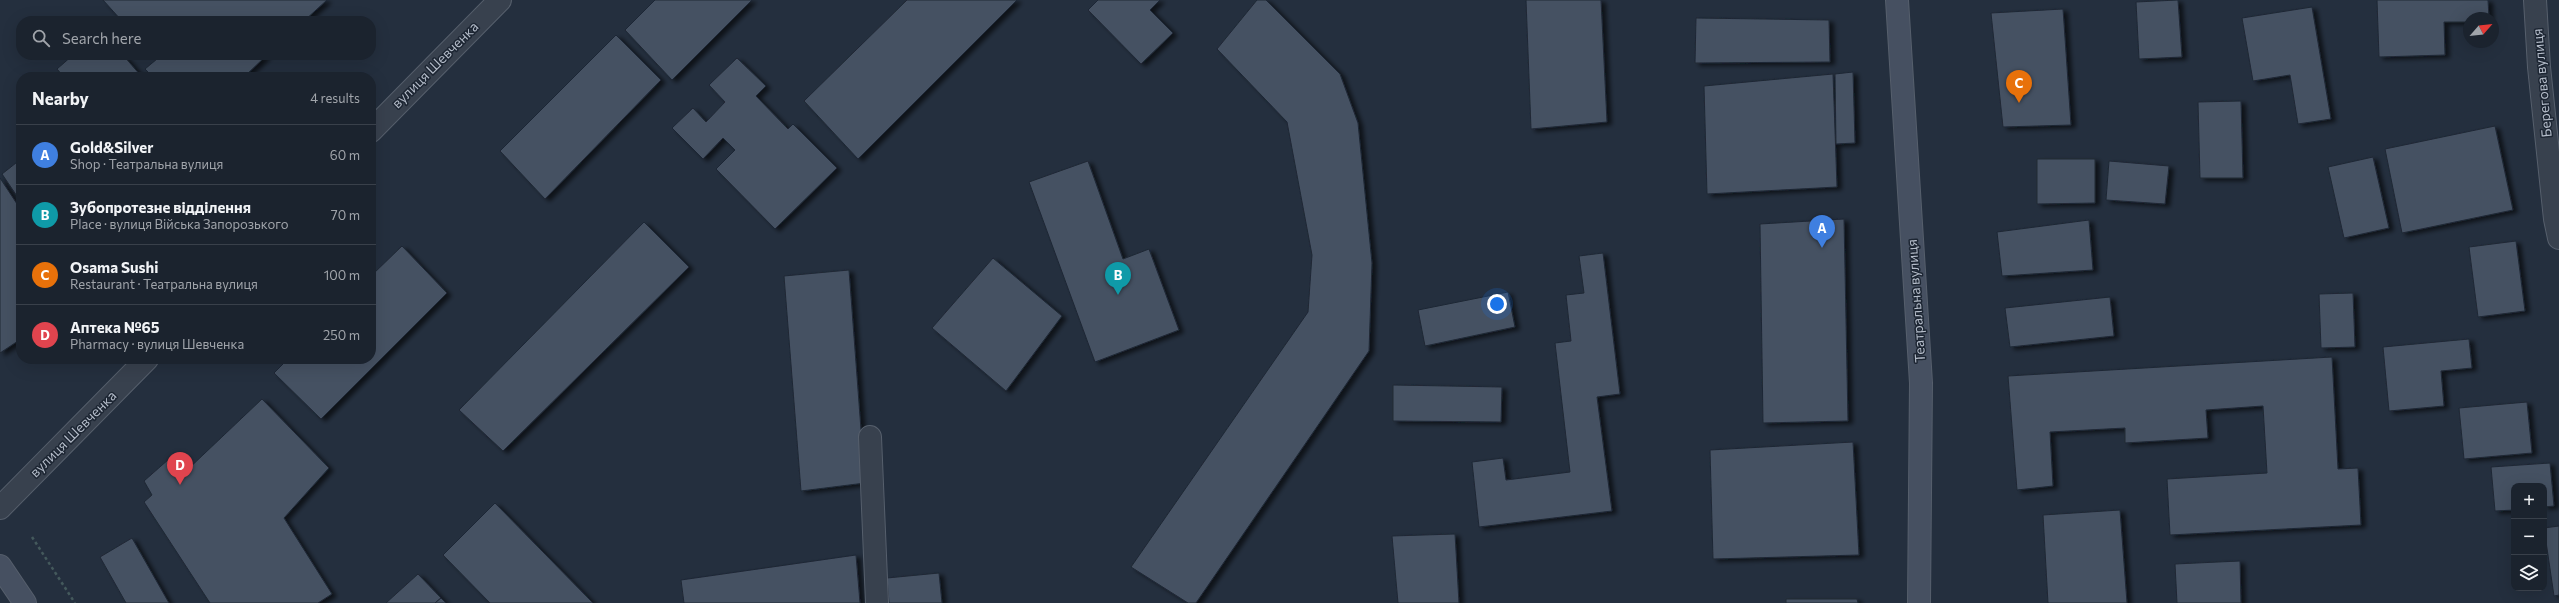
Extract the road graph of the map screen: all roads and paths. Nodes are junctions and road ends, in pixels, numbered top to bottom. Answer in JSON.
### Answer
{"nodes":[{"id":1,"x":500,"y":0,"type":"edge"},
{"id":2,"x":1897,"y":0,"type":"edge"},
{"id":3,"x":2535,"y":0,"type":"edge"},
{"id":4,"x":376,"y":126,"type":"edge"},
{"id":5,"x":2559,"y":238,"type":"edge"},
{"id":6,"x":142,"y":364,"type":"edge"},
{"id":7,"x":870,"y":437,"type":"dead end"},
{"id":8,"x":0,"y":508,"type":"edge"},
{"id":9,"x":32,"y":537,"type":"dead end"},
{"id":10,"x":0,"y":566,"type":"edge"},
{"id":11,"x":25,"y":603,"type":"edge"},
{"id":12,"x":75,"y":603,"type":"edge"},
{"id":13,"x":877,"y":603,"type":"edge"},
{"id":14,"x":1919,"y":603,"type":"edge"}],
"edges":[{"from":1,"to":4,"type":"street","name":"вулиця Шевченка"},
{"from":2,"to":14,"type":"street","name":"Театральна вулиця"},
{"from":3,"to":5,"type":"street","name":"Берегова вулиця"},
{"from":6,"to":8,"type":"street","name":"вулиця Шевченка"},
{"from":7,"to":13,"type":"street"},
{"from":9,"to":12,"type":"path"},
{"from":10,"to":11,"type":"street"}]}
